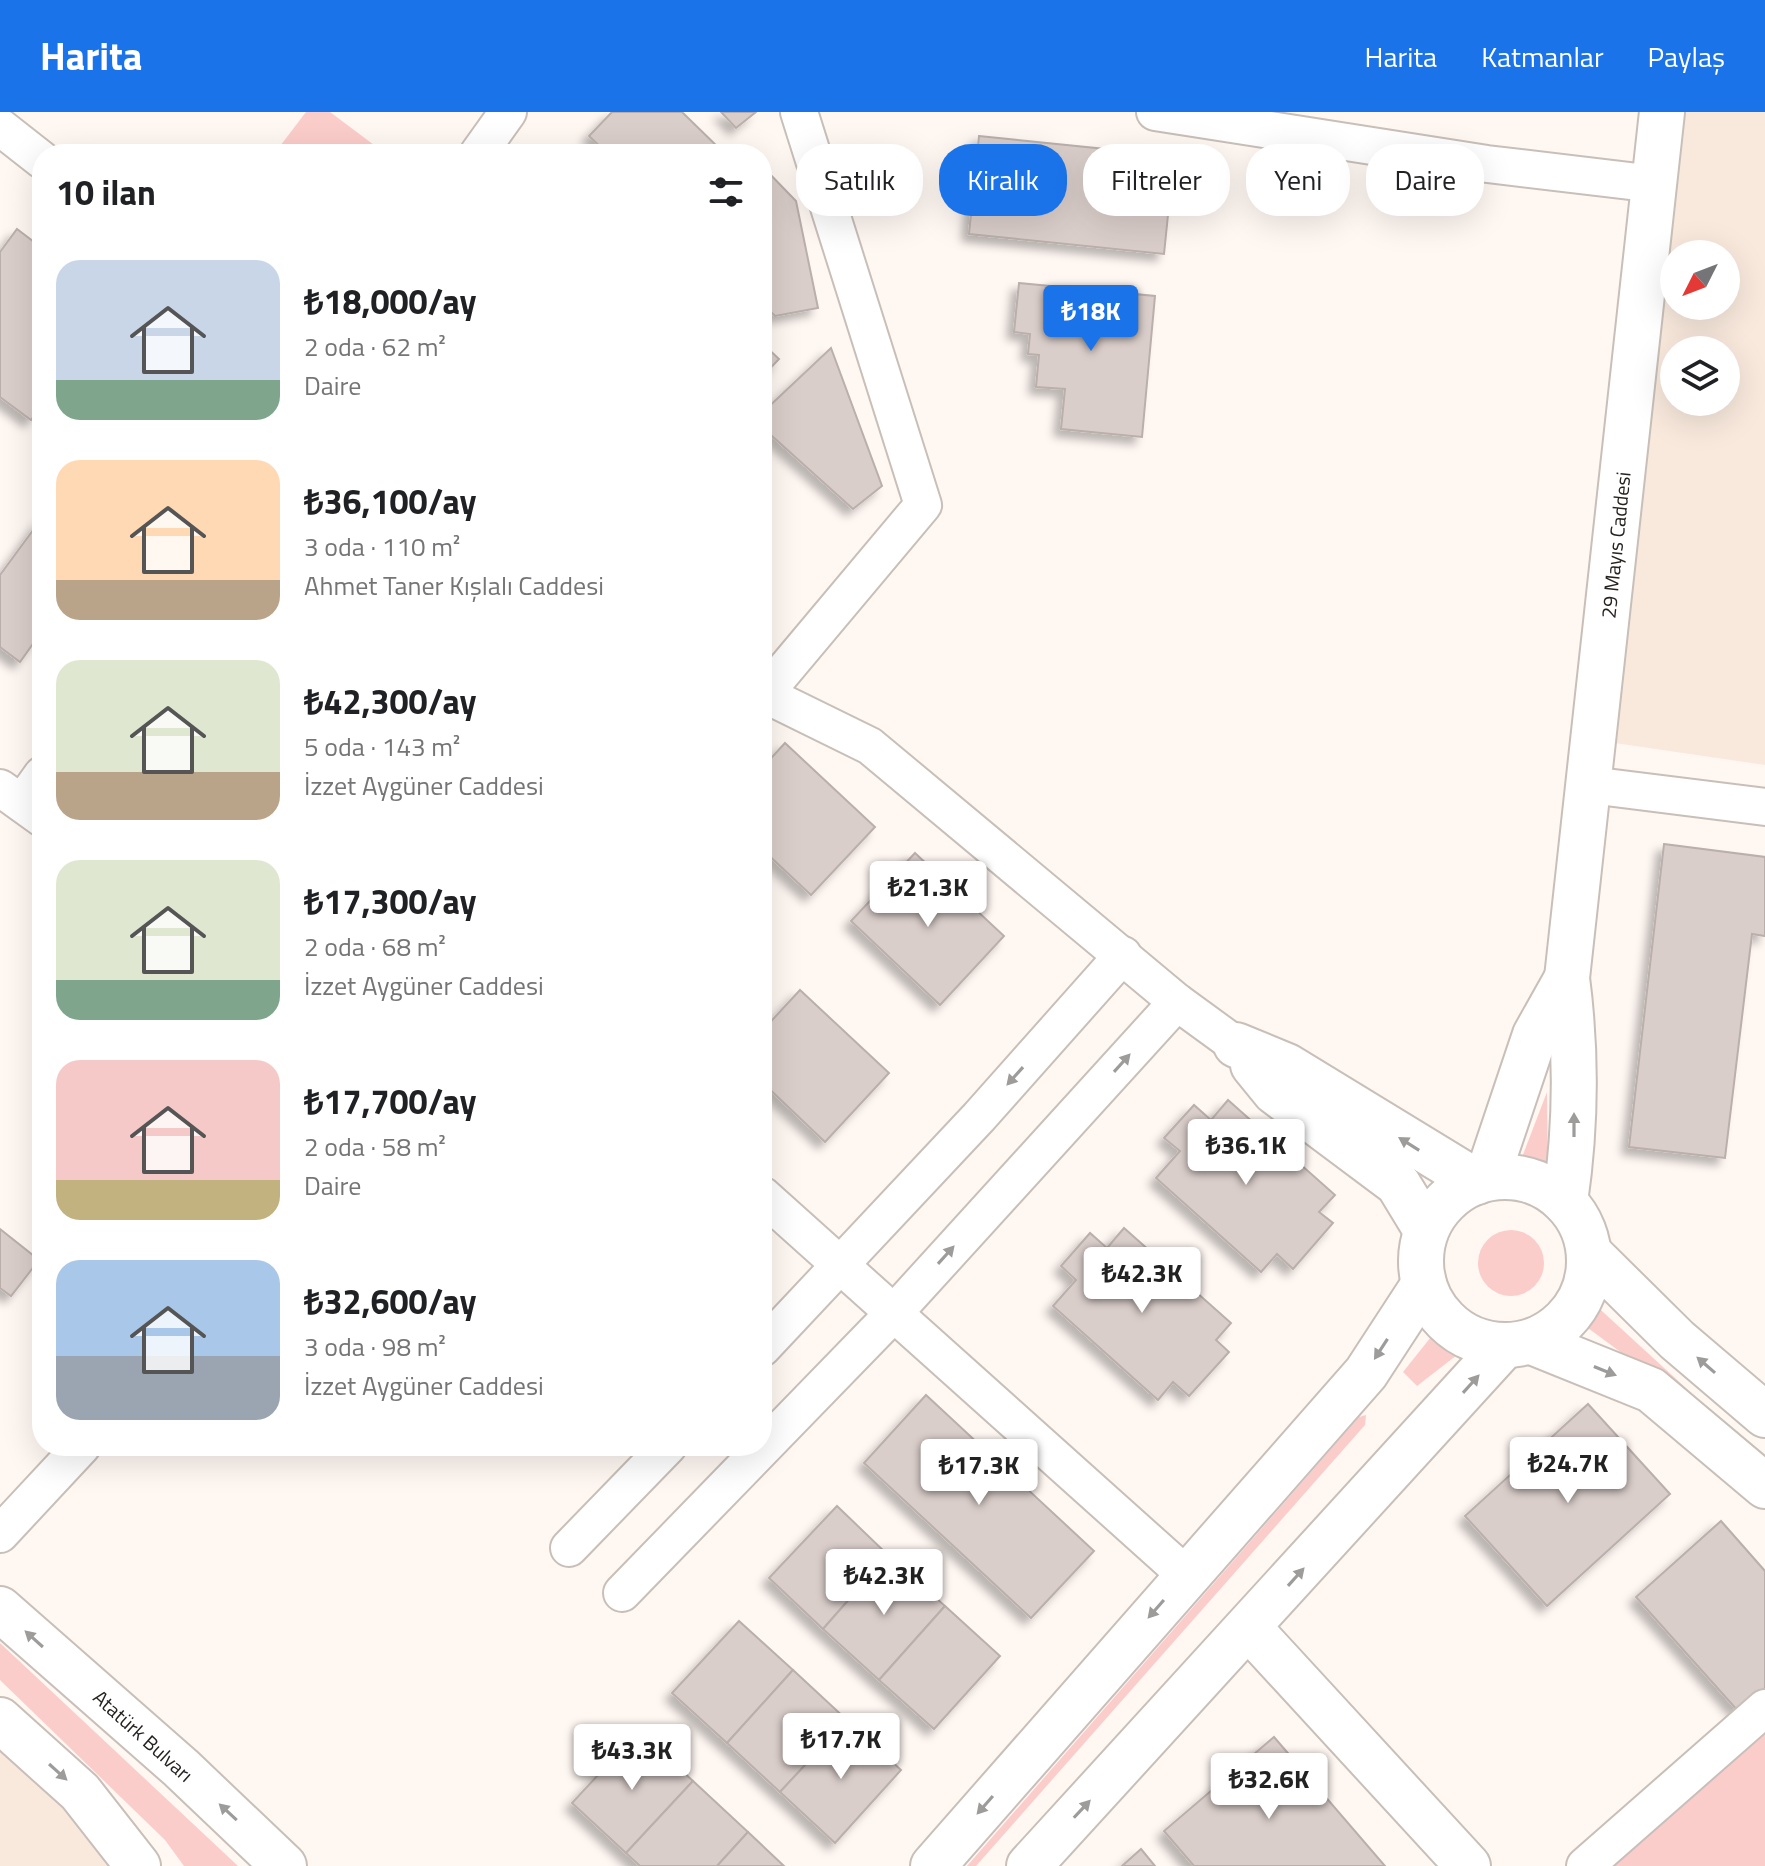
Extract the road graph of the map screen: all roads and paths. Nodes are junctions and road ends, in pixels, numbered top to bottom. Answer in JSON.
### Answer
{"nodes":[{"id":1,"x":508,"y":112,"type":"edge"},
{"id":2,"x":799,"y":112,"type":"edge"},
{"id":3,"x":1155,"y":112,"type":"edge"},
{"id":4,"x":1662,"y":112,"type":"edge"},
{"id":5,"x":0,"y":127,"type":"edge"},
{"id":6,"x":485,"y":144,"type":"edge"},
{"id":7,"x":32,"y":152,"type":"edge"},
{"id":8,"x":1655,"y":184,"type":"junction"},
{"id":9,"x":772,"y":684,"type":"edge"},
{"id":10,"x":772,"y":699,"type":"edge"},
{"id":11,"x":1590,"y":785,"type":"junction"},
{"id":12,"x":1765,"y":807,"type":"edge"},
{"id":13,"x":1123,"y":955,"type":"junction"},
{"id":14,"x":1567,"y":978,"type":"junction"},
{"id":15,"x":1177,"y":1002,"type":"junction"},
{"id":16,"x":1236,"y":1045,"type":"junction"},
{"id":17,"x":1482,"y":1180,"type":"junction"},
{"id":18,"x":1565,"y":1202,"type":"junction"},
{"id":19,"x":772,"y":1204,"type":"edge"},
{"id":20,"x":1426,"y":1230,"type":"junction"},
{"id":21,"x":1589,"y":1253,"type":"junction"},
{"id":22,"x":842,"y":1265,"type":"junction"},
{"id":23,"x":1424,"y":1284,"type":"junction"},
{"id":24,"x":894,"y":1313,"type":"junction"},
{"id":25,"x":772,"y":1338,"type":"edge"},
{"id":26,"x":1518,"y":1344,"type":"junction"},
{"id":27,"x":1765,"y":1415,"type":"edge"},
{"id":28,"x":772,"y":1439,"type":"edge"},
{"id":29,"x":73,"y":1456,"type":"edge"},
{"id":30,"x":658,"y":1456,"type":"edge"},
{"id":31,"x":755,"y":1456,"type":"edge"},
{"id":32,"x":1765,"y":1486,"type":"edge"},
{"id":33,"x":0,"y":1534,"type":"edge"},
{"id":34,"x":569,"y":1548,"type":"dead end"},
{"id":35,"x":1186,"y":1575,"type":"junction"},
{"id":36,"x":622,"y":1593,"type":"dead end"},
{"id":37,"x":0,"y":1609,"type":"edge"},
{"id":38,"x":1249,"y":1628,"type":"junction"},
{"id":39,"x":1765,"y":1708,"type":"edge"},
{"id":40,"x":0,"y":1720,"type":"edge"},
{"id":41,"x":138,"y":1866,"type":"edge"},
{"id":42,"x":284,"y":1866,"type":"edge"},
{"id":43,"x":933,"y":1866,"type":"edge"},
{"id":44,"x":1029,"y":1866,"type":"edge"},
{"id":45,"x":1468,"y":1866,"type":"edge"},
{"id":46,"x":1585,"y":1866,"type":"edge"}],
"edges":[{"from":1,"to":6,"type":"street"},
{"from":2,"to":9,"type":"street"},
{"from":3,"to":8,"type":"street"},
{"from":4,"to":8,"type":"main road","name":"29 Mayıs Caddesi"},
{"from":5,"to":7,"type":"street"},
{"from":8,"to":11,"type":"main road","name":"29 Mayıs Caddesi"},
{"from":10,"to":13,"type":"street"},
{"from":11,"to":12,"type":"street"},
{"from":11,"to":14,"type":"main road","name":"29 Mayıs Caddesi"},
{"from":13,"to":15,"type":"street"},
{"from":13,"to":22,"type":"street","one_way":true},
{"from":14,"to":17,"type":"main road"},
{"from":18,"to":14,"type":"main road","one_way":true},
{"from":15,"to":16,"type":"street"},
{"from":24,"to":15,"type":"street","one_way":true},
{"from":17,"to":16,"type":"main road","one_way":true},
{"from":16,"to":20,"type":"main road"},
{"from":17,"to":18,"type":"main road"},
{"from":17,"to":20,"type":"main road"},
{"from":18,"to":21,"type":"main road"},
{"from":19,"to":22,"type":"street"},
{"from":20,"to":23,"type":"main road"},
{"from":21,"to":26,"type":"main road"},
{"from":27,"to":21,"type":"main road","one_way":true},
{"from":22,"to":24,"type":"street"},
{"from":22,"to":25,"type":"street"},
{"from":23,"to":26,"type":"main road"},
{"from":23,"to":35,"type":"main road","one_way":true},
{"from":24,"to":28,"type":"street"},
{"from":24,"to":35,"type":"street"},
{"from":26,"to":32,"type":"main road","one_way":true},
{"from":38,"to":26,"type":"main road","one_way":true},
{"from":29,"to":33,"type":"street"},
{"from":30,"to":34,"type":"street"},
{"from":31,"to":36,"type":"street"},
{"from":35,"to":43,"type":"main road","one_way":true},
{"from":42,"to":37,"type":"main road","name":"Atatürk Bulvarı","one_way":true},
{"from":44,"to":38,"type":"main road","one_way":true},
{"from":38,"to":45,"type":"main road"},
{"from":39,"to":46,"type":"street"},
{"from":40,"to":41,"type":"main road","one_way":true}]}
